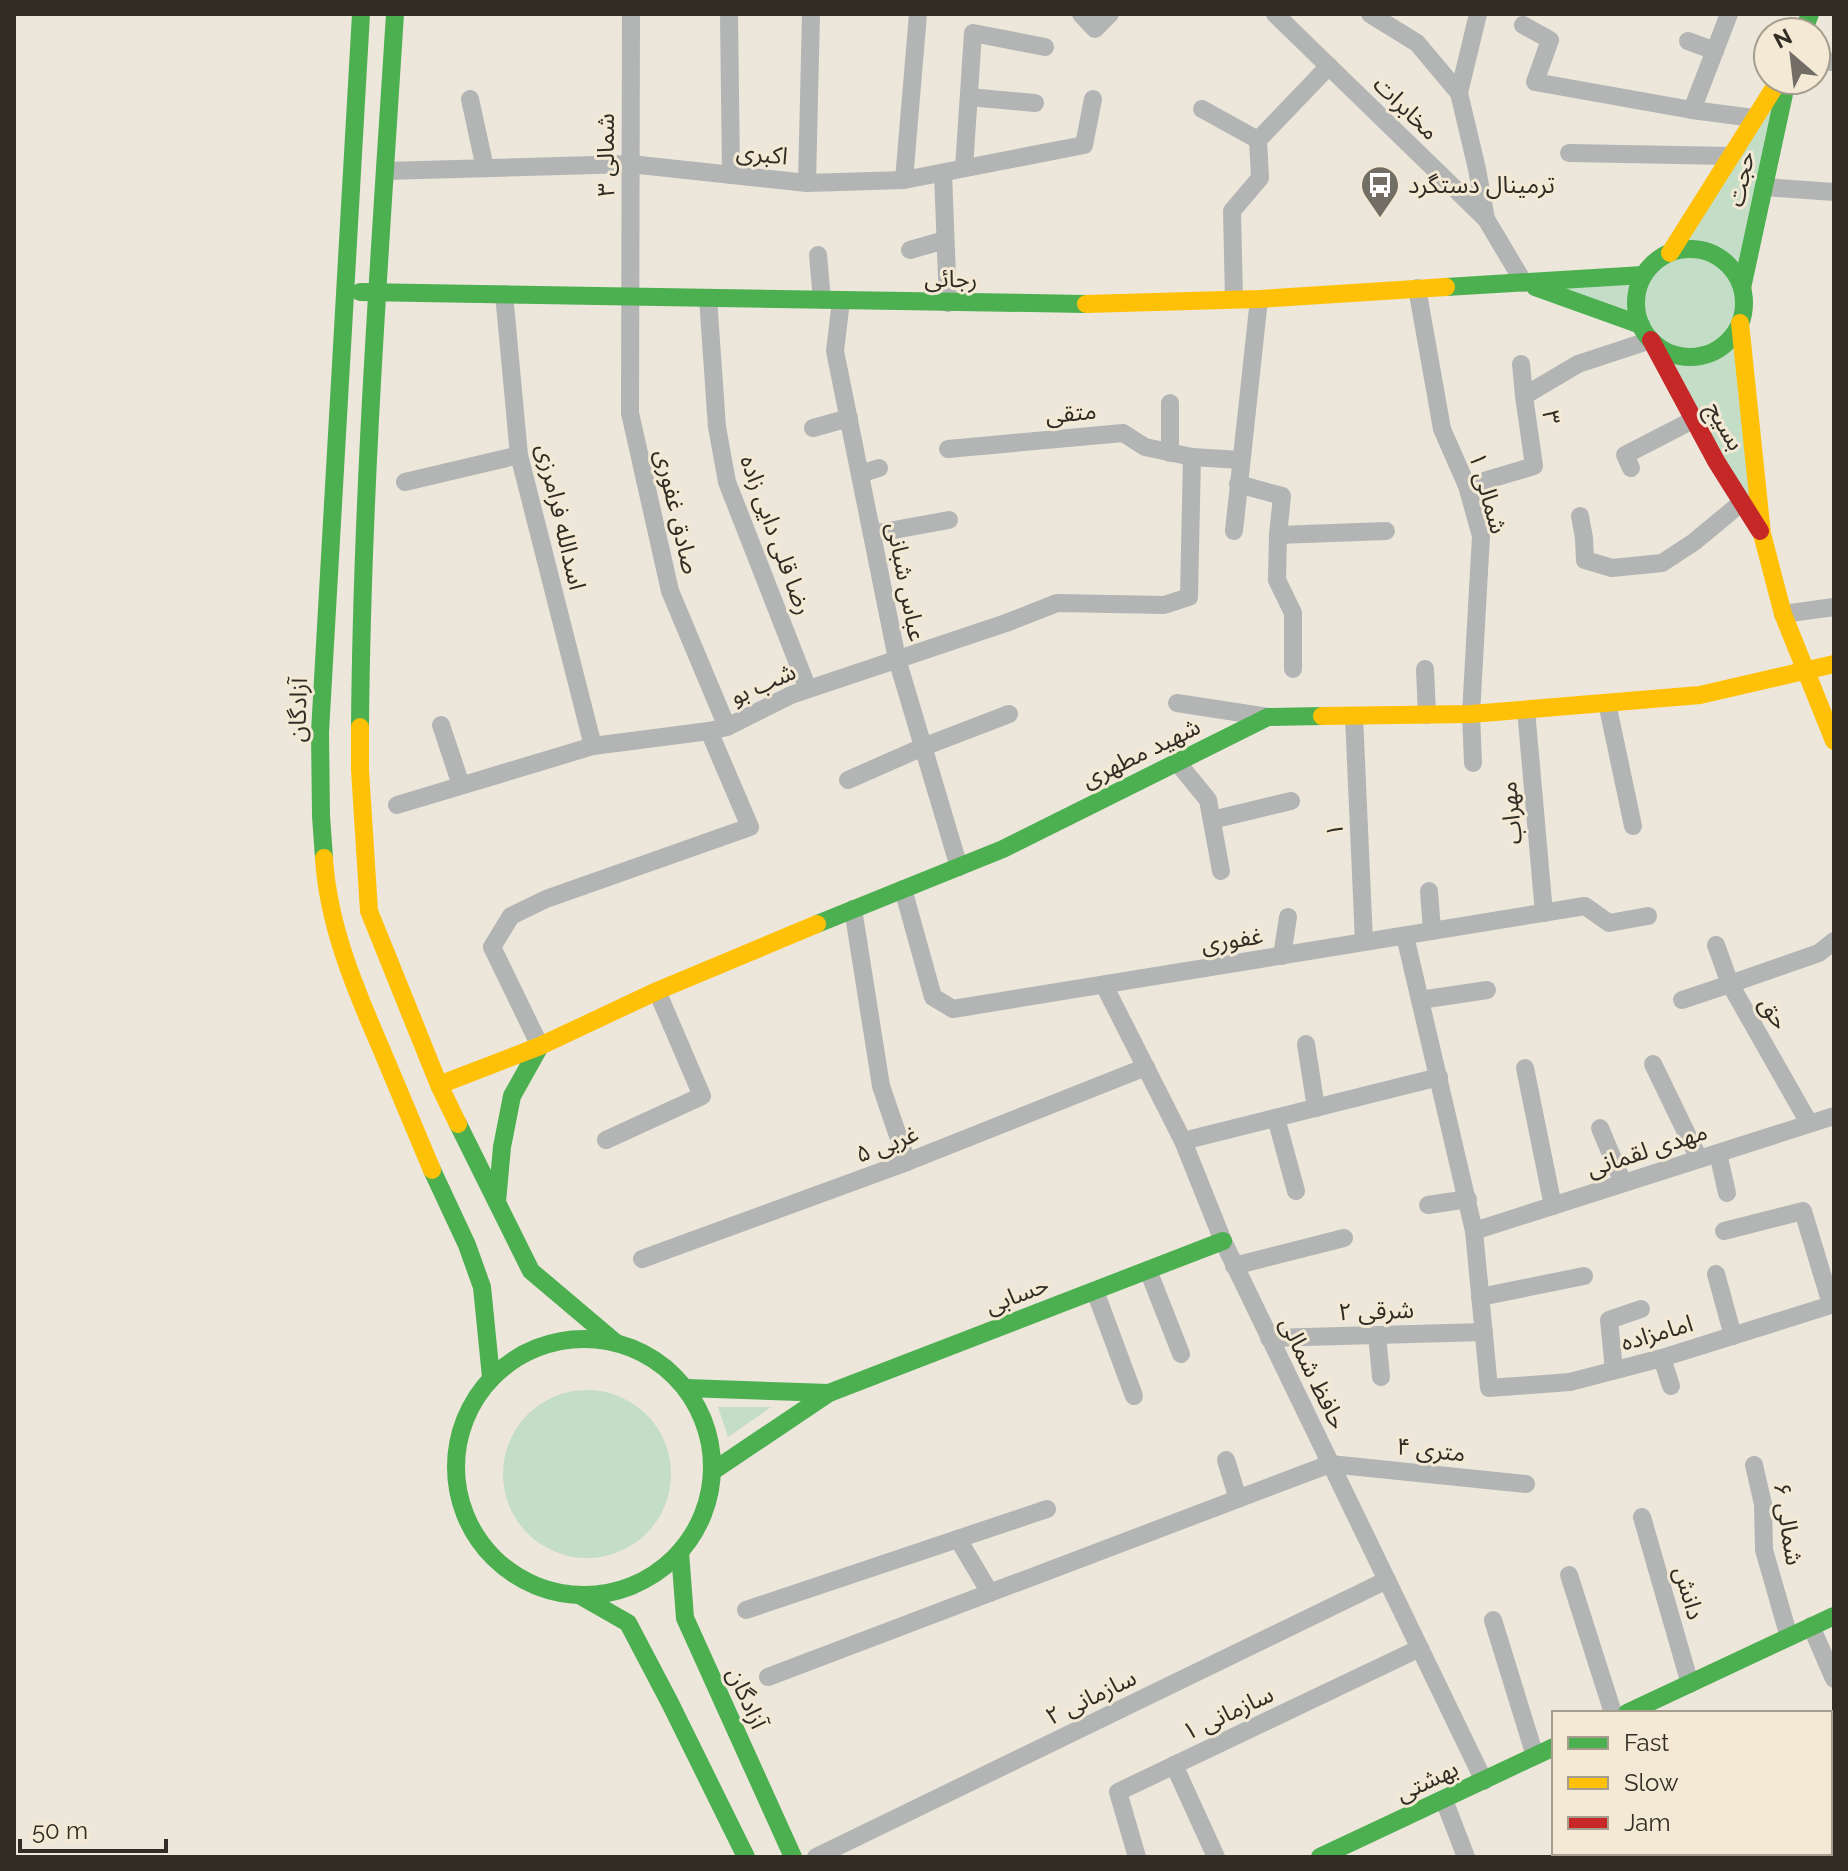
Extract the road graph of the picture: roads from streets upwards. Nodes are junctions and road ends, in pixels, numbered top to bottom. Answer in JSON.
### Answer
{"nodes":[{"id":1,"x":361,"y":14,"type":"edge"},
{"id":2,"x":395,"y":14,"type":"edge"},
{"id":3,"x":631,"y":14,"type":"edge"},
{"id":4,"x":729,"y":14,"type":"edge"},
{"id":5,"x":811,"y":14,"type":"edge"},
{"id":6,"x":918,"y":14,"type":"edge"},
{"id":7,"x":1081,"y":14,"type":"edge"},
{"id":8,"x":1110,"y":14,"type":"edge"},
{"id":9,"x":1275,"y":14,"type":"edge"},
{"id":10,"x":1370,"y":14,"type":"edge"},
{"id":11,"x":1478,"y":14,"type":"edge"},
{"id":12,"x":1729,"y":14,"type":"edge"},
{"id":13,"x":1523,"y":25,"type":"dead end"},
{"id":14,"x":1688,"y":41,"type":"dead end"},
{"id":15,"x":1045,"y":47,"type":"dead end"},
{"id":16,"x":1715,"y":51,"type":"junction"},
{"id":17,"x":1329,"y":66,"type":"junction"},
{"id":18,"x":1459,"y":93,"type":"junction"},
{"id":19,"x":1768,"y":96,"type":"edge"},
{"id":20,"x":1784,"y":96,"type":"edge"},
{"id":21,"x":969,"y":97,"type":"junction"},
{"id":22,"x":470,"y":99,"type":"dead end"},
{"id":23,"x":1093,"y":99,"type":"dead end"},
{"id":24,"x":1035,"y":103,"type":"dead end"},
{"id":25,"x":1202,"y":109,"type":"dead end"},
{"id":26,"x":1692,"y":110,"type":"junction"},
{"id":27,"x":1754,"y":118,"type":"junction"},
{"id":28,"x":1258,"y":140,"type":"junction"},
{"id":29,"x":1569,"y":153,"type":"dead end"},
{"id":30,"x":1731,"y":156,"type":"junction"},
{"id":31,"x":630,"y":164,"type":"junction"},
{"id":32,"x":485,"y":168,"type":"junction"},
{"id":33,"x":964,"y":168,"type":"junction"},
{"id":34,"x":385,"y":171,"type":"junction"},
{"id":35,"x":943,"y":173,"type":"junction"},
{"id":36,"x":731,"y":175,"type":"junction"},
{"id":37,"x":904,"y":180,"type":"junction"},
{"id":38,"x":807,"y":183,"type":"junction"},
{"id":39,"x":1764,"y":187,"type":"junction"},
{"id":40,"x":1834,"y":192,"type":"edge"},
{"id":41,"x":1486,"y":219,"type":"junction"},
{"id":42,"x":945,"y":240,"type":"junction"},
{"id":43,"x":910,"y":250,"type":"dead end"},
{"id":44,"x":1670,"y":253,"type":"junction"},
{"id":45,"x":818,"y":255,"type":"dead end"},
{"id":46,"x":1643,"y":275,"type":"junction"},
{"id":47,"x":1524,"y":283,"type":"junction"},
{"id":48,"x":1417,"y":288,"type":"junction"},
{"id":49,"x":1742,"y":288,"type":"junction"},
{"id":50,"x":345,"y":291,"type":"junction"},
{"id":51,"x":377,"y":292,"type":"junction"},
{"id":52,"x":504,"y":294,"type":"junction"},
{"id":53,"x":629,"y":297,"type":"junction"},
{"id":54,"x":708,"y":298,"type":"junction"},
{"id":55,"x":1234,"y":299,"type":"junction"},
{"id":56,"x":1259,"y":299,"type":"junction"},
{"id":57,"x":832,"y":301,"type":"junction"},
{"id":58,"x":948,"y":303,"type":"junction"},
{"id":59,"x":1740,"y":323,"type":"junction"},
{"id":60,"x":1646,"y":333,"type":"junction"},
{"id":61,"x":1521,"y":364,"type":"dead end"},
{"id":62,"x":1524,"y":396,"type":"junction"},
{"id":63,"x":1170,"y":403,"type":"dead end"},
{"id":64,"x":849,"y":418,"type":"junction"},
{"id":65,"x":1693,"y":420,"type":"junction"},
{"id":66,"x":813,"y":428,"type":"dead end"},
{"id":67,"x":948,"y":449,"type":"dead end"},
{"id":68,"x":1170,"y":453,"type":"junction"},
{"id":69,"x":519,"y":455,"type":"junction"},
{"id":70,"x":1192,"y":457,"type":"junction"},
{"id":71,"x":1241,"y":460,"type":"junction"},
{"id":72,"x":879,"y":468,"type":"dead end"},
{"id":73,"x":1631,"y":468,"type":"dead end"},
{"id":74,"x":860,"y":474,"type":"junction"},
{"id":75,"x":405,"y":482,"type":"dead end"},
{"id":76,"x":1238,"y":484,"type":"junction"},
{"id":77,"x":1467,"y":486,"type":"junction"},
{"id":78,"x":1741,"y":503,"type":"junction"},
{"id":79,"x":1580,"y":516,"type":"dead end"},
{"id":80,"x":949,"y":520,"type":"dead end"},
{"id":81,"x":1234,"y":531,"type":"dead end"},
{"id":82,"x":1386,"y":531,"type":"dead end"},
{"id":83,"x":872,"y":534,"type":"junction"},
{"id":84,"x":1762,"y":534,"type":"junction"},
{"id":85,"x":1278,"y":535,"type":"junction"},
{"id":86,"x":1834,"y":607,"type":"edge"},
{"id":87,"x":1783,"y":614,"type":"junction"},
{"id":88,"x":897,"y":659,"type":"junction"},
{"id":89,"x":1834,"y":664,"type":"edge"},
{"id":90,"x":1293,"y":669,"type":"dead end"},
{"id":91,"x":1425,"y":669,"type":"dead end"},
{"id":92,"x":1805,"y":669,"type":"junction"},
{"id":93,"x":808,"y":689,"type":"junction"},
{"id":94,"x":1177,"y":703,"type":"dead end"},
{"id":95,"x":1607,"y":703,"type":"junction"},
{"id":96,"x":1526,"y":710,"type":"junction"},
{"id":97,"x":1009,"y":714,"type":"dead end"},
{"id":98,"x":1471,"y":714,"type":"junction"},
{"id":99,"x":1427,"y":715,"type":"junction"},
{"id":100,"x":1354,"y":716,"type":"junction"},
{"id":101,"x":1268,"y":717,"type":"junction"},
{"id":102,"x":441,"y":725,"type":"dead end"},
{"id":103,"x":718,"y":729,"type":"junction"},
{"id":104,"x":1834,"y":741,"type":"edge"},
{"id":105,"x":593,"y":746,"type":"junction"},
{"id":106,"x":923,"y":747,"type":"junction"},
{"id":107,"x":1177,"y":762,"type":"junction"},
{"id":108,"x":1473,"y":763,"type":"dead end"},
{"id":109,"x":848,"y":780,"type":"dead end"},
{"id":110,"x":461,"y":785,"type":"junction"},
{"id":111,"x":1291,"y":801,"type":"dead end"},
{"id":112,"x":397,"y":805,"type":"dead end"},
{"id":113,"x":1212,"y":820,"type":"junction"},
{"id":114,"x":1633,"y":826,"type":"dead end"},
{"id":115,"x":959,"y":867,"type":"junction"},
{"id":116,"x":1221,"y":871,"type":"dead end"},
{"id":117,"x":903,"y":889,"type":"junction"},
{"id":118,"x":1429,"y":891,"type":"dead end"},
{"id":119,"x":853,"y":909,"type":"junction"},
{"id":120,"x":1544,"y":913,"type":"junction"},
{"id":121,"x":1648,"y":916,"type":"dead end"},
{"id":122,"x":1288,"y":917,"type":"dead end"},
{"id":123,"x":1432,"y":931,"type":"junction"},
{"id":124,"x":1405,"y":936,"type":"junction"},
{"id":125,"x":1834,"y":941,"type":"edge"},
{"id":126,"x":1364,"y":942,"type":"junction"},
{"id":127,"x":1716,"y":945,"type":"dead end"},
{"id":128,"x":1282,"y":956,"type":"junction"},
{"id":129,"x":1730,"y":984,"type":"junction"},
{"id":130,"x":1104,"y":985,"type":"junction"},
{"id":131,"x":1487,"y":990,"type":"dead end"},
{"id":132,"x":657,"y":991,"type":"junction"},
{"id":133,"x":1420,"y":1000,"type":"junction"},
{"id":134,"x":1682,"y":1000,"type":"dead end"},
{"id":135,"x":1306,"y":1044,"type":"dead end"},
{"id":136,"x":540,"y":1046,"type":"junction"},
{"id":137,"x":1653,"y":1064,"type":"dead end"},
{"id":138,"x":1146,"y":1067,"type":"junction"},
{"id":139,"x":1525,"y":1068,"type":"dead end"},
{"id":140,"x":1439,"y":1077,"type":"junction"},
{"id":141,"x":439,"y":1085,"type":"junction"},
{"id":142,"x":1316,"y":1108,"type":"junction"},
{"id":143,"x":1834,"y":1116,"type":"edge"},
{"id":144,"x":1276,"y":1118,"type":"junction"},
{"id":145,"x":1809,"y":1123,"type":"junction"},
{"id":146,"x":1600,"y":1128,"type":"dead end"},
{"id":147,"x":606,"y":1140,"type":"dead end"},
{"id":148,"x":1183,"y":1141,"type":"junction"},
{"id":149,"x":1718,"y":1153,"type":"junction"},
{"id":150,"x":1699,"y":1159,"type":"junction"},
{"id":151,"x":907,"y":1162,"type":"junction"},
{"id":152,"x":1623,"y":1183,"type":"junction"},
{"id":153,"x":1296,"y":1191,"type":"dead end"},
{"id":154,"x":1727,"y":1193,"type":"dead end"},
{"id":155,"x":1468,"y":1199,"type":"junction"},
{"id":156,"x":497,"y":1203,"type":"junction"},
{"id":157,"x":1428,"y":1205,"type":"dead end"},
{"id":158,"x":1553,"y":1206,"type":"junction"},
{"id":159,"x":1474,"y":1231,"type":"junction"},
{"id":160,"x":1724,"y":1231,"type":"dead end"},
{"id":161,"x":1344,"y":1238,"type":"dead end"},
{"id":162,"x":1223,"y":1241,"type":"junction"},
{"id":163,"x":642,"y":1259,"type":"dead end"},
{"id":164,"x":1234,"y":1266,"type":"junction"},
{"id":165,"x":1148,"y":1270,"type":"junction"},
{"id":166,"x":1716,"y":1274,"type":"dead end"},
{"id":167,"x":1584,"y":1276,"type":"dead end"},
{"id":168,"x":1095,"y":1291,"type":"junction"},
{"id":169,"x":1480,"y":1297,"type":"junction"},
{"id":170,"x":1833,"y":1304,"type":"edge"},
{"id":171,"x":1641,"y":1309,"type":"dead end"},
{"id":172,"x":1484,"y":1332,"type":"junction"},
{"id":173,"x":1377,"y":1335,"type":"junction"},
{"id":174,"x":1733,"y":1336,"type":"junction"},
{"id":175,"x":1269,"y":1338,"type":"junction"},
{"id":176,"x":615,"y":1342,"type":"junction"},
{"id":177,"x":1181,"y":1354,"type":"dead end"},
{"id":178,"x":1662,"y":1358,"type":"junction"},
{"id":179,"x":1614,"y":1370,"type":"junction"},
{"id":180,"x":491,"y":1377,"type":"junction"},
{"id":181,"x":1381,"y":1377,"type":"dead end"},
{"id":182,"x":1671,"y":1386,"type":"dead end"},
{"id":183,"x":686,"y":1388,"type":"junction"},
{"id":184,"x":829,"y":1393,"type":"junction"},
{"id":185,"x":1134,"y":1396,"type":"dead end"},
{"id":186,"x":1226,"y":1460,"type":"dead end"},
{"id":187,"x":1330,"y":1464,"type":"junction"},
{"id":188,"x":1754,"y":1465,"type":"dead end"},
{"id":189,"x":713,"y":1471,"type":"junction"},
{"id":190,"x":1526,"y":1484,"type":"dead end"},
{"id":191,"x":1238,"y":1499,"type":"junction"},
{"id":192,"x":1047,"y":1509,"type":"dead end"},
{"id":193,"x":1642,"y":1517,"type":"dead end"},
{"id":194,"x":958,"y":1539,"type":"junction"},
{"id":195,"x":680,"y":1552,"type":"junction"},
{"id":196,"x":1569,"y":1575,"type":"dead end"},
{"id":197,"x":1387,"y":1580,"type":"junction"},
{"id":198,"x":990,"y":1593,"type":"junction"},
{"id":199,"x":579,"y":1595,"type":"junction"},
{"id":200,"x":746,"y":1610,"type":"dead end"},
{"id":201,"x":1834,"y":1616,"type":"edge"},
{"id":202,"x":1493,"y":1620,"type":"dead end"},
{"id":203,"x":1811,"y":1626,"type":"junction"},
{"id":204,"x":1789,"y":1637,"type":"junction"},
{"id":205,"x":1420,"y":1648,"type":"junction"},
{"id":206,"x":768,"y":1677,"type":"dead end"},
{"id":207,"x":1834,"y":1679,"type":"edge"},
{"id":208,"x":1690,"y":1684,"type":"junction"},
{"id":209,"x":1612,"y":1711,"type":"edge"},
{"id":210,"x":1631,"y":1711,"type":"edge"},
{"id":211,"x":1552,"y":1748,"type":"edge"},
{"id":212,"x":1535,"y":1756,"type":"junction"},
{"id":213,"x":1174,"y":1765,"type":"junction"},
{"id":214,"x":1484,"y":1781,"type":"junction"},
{"id":215,"x":1444,"y":1800,"type":"junction"},
{"id":216,"x":1327,"y":1856,"type":"edge"},
{"id":217,"x":746,"y":1857,"type":"edge"},
{"id":218,"x":793,"y":1857,"type":"edge"},
{"id":219,"x":816,"y":1857,"type":"edge"},
{"id":220,"x":1137,"y":1857,"type":"edge"},
{"id":221,"x":1216,"y":1857,"type":"edge"},
{"id":222,"x":1466,"y":1857,"type":"edge"}],
"edges":[{"from":1,"to":50,"type":"street","name":"آزادگان"},
{"from":2,"to":34,"type":"street"},
{"from":3,"to":31,"type":"street","name":"۳ شمالی"},
{"from":4,"to":36,"type":"street"},
{"from":5,"to":38,"type":"street"},
{"from":6,"to":37,"type":"street"},
{"from":7,"to":8,"type":"street"},
{"from":9,"to":17,"type":"street","name":"مخابرات"},
{"from":10,"to":18,"type":"street"},
{"from":11,"to":18,"type":"street"},
{"from":12,"to":16,"type":"street"},
{"from":13,"to":26,"type":"street"},
{"from":14,"to":16,"type":"street"},
{"from":15,"to":21,"type":"street"},
{"from":16,"to":26,"type":"street"},
{"from":17,"to":28,"type":"street"},
{"from":17,"to":41,"type":"street","name":"مخابرات"},
{"from":18,"to":41,"type":"street"},
{"from":19,"to":27,"type":"street","name":"حجت"},
{"from":20,"to":39,"type":"street","name":"حجت"},
{"from":21,"to":24,"type":"street"},
{"from":21,"to":33,"type":"street"},
{"from":22,"to":32,"type":"street"},
{"from":23,"to":33,"type":"street","name":"اکبری"},
{"from":25,"to":28,"type":"street"},
{"from":26,"to":27,"type":"street"},
{"from":27,"to":30,"type":"street","name":"حجت"},
{"from":28,"to":55,"type":"street"},
{"from":29,"to":30,"type":"street"},
{"from":30,"to":44,"type":"street","name":"حجت"},
{"from":31,"to":32,"type":"street","name":"اکبری"},
{"from":31,"to":36,"type":"street","name":"اکبری"},
{"from":31,"to":53,"type":"street","name":"۳ شمالی"},
{"from":32,"to":34,"type":"street","name":"اکبری"},
{"from":33,"to":35,"type":"street","name":"اکبری"},
{"from":34,"to":51,"type":"street"},
{"from":35,"to":37,"type":"street","name":"اکبری"},
{"from":35,"to":42,"type":"street"},
{"from":36,"to":38,"type":"street","name":"اکبری"},
{"from":37,"to":38,"type":"street","name":"اکبری"},
{"from":39,"to":40,"type":"street"},
{"from":39,"to":49,"type":"street","name":"حجت"},
{"from":41,"to":47,"type":"street","name":"مخابرات"},
{"from":42,"to":43,"type":"street"},
{"from":42,"to":58,"type":"street"},
{"from":44,"to":46,"type":"street"},
{"from":44,"to":49,"type":"street"},
{"from":45,"to":57,"type":"street","name":"عباس شبانی"},
{"from":46,"to":47,"type":"street","name":"رجائی"},
{"from":46,"to":60,"type":"street"},
{"from":47,"to":48,"type":"street","name":"رجائی"},
{"from":47,"to":60,"type":"street"},
{"from":48,"to":56,"type":"street","name":"رجائی"},
{"from":48,"to":77,"type":"street","name":"۱ شمالی"},
{"from":49,"to":59,"type":"street"},
{"from":50,"to":51,"type":"street","name":"رجائی"},
{"from":50,"to":180,"type":"street","name":"آزادگان"},
{"from":51,"to":52,"type":"street","name":"رجائی"},
{"from":51,"to":141,"type":"street"},
{"from":52,"to":53,"type":"street","name":"رجائی"},
{"from":52,"to":69,"type":"street","name":"اسدالله فرامرزی"},
{"from":53,"to":54,"type":"street","name":"رجائی"},
{"from":53,"to":103,"type":"street","name":"صادق غفوری"},
{"from":54,"to":57,"type":"street","name":"رجائی"},
{"from":54,"to":93,"type":"street","name":"رضا قلی دایی زاده"},
{"from":55,"to":56,"type":"street","name":"رجائی"},
{"from":55,"to":58,"type":"street","name":"رجائی"},
{"from":56,"to":71,"type":"street"},
{"from":57,"to":58,"type":"street","name":"رجائی"},
{"from":57,"to":64,"type":"street","name":"عباس شبانی"},
{"from":59,"to":60,"type":"street"},
{"from":59,"to":84,"type":"street","name":"بسیج"},
{"from":60,"to":62,"type":"street","name":"۳"},
{"from":60,"to":65,"type":"street","name":"بسیج"},
{"from":61,"to":62,"type":"street"},
{"from":62,"to":77,"type":"street","name":"۳"},
{"from":63,"to":68,"type":"street"},
{"from":64,"to":66,"type":"street"},
{"from":64,"to":74,"type":"street","name":"عباس شبانی"},
{"from":65,"to":73,"type":"street"},
{"from":65,"to":78,"type":"street","name":"بسیج"},
{"from":67,"to":68,"type":"street","name":"متقی"},
{"from":68,"to":70,"type":"street","name":"متقی"},
{"from":69,"to":75,"type":"street"},
{"from":69,"to":105,"type":"street","name":"اسدالله فرامرزی"},
{"from":70,"to":71,"type":"street","name":"متقی"},
{"from":70,"to":88,"type":"street","name":"شب بو"},
{"from":71,"to":76,"type":"street"},
{"from":72,"to":74,"type":"street"},
{"from":74,"to":83,"type":"street","name":"عباس شبانی"},
{"from":76,"to":81,"type":"street"},
{"from":76,"to":85,"type":"street"},
{"from":77,"to":98,"type":"street","name":"۱ شمالی"},
{"from":78,"to":79,"type":"street"},
{"from":78,"to":84,"type":"street","name":"بسیج"},
{"from":80,"to":83,"type":"street"},
{"from":82,"to":85,"type":"street"},
{"from":83,"to":88,"type":"street","name":"عباس شبانی"},
{"from":84,"to":87,"type":"street","name":"بسیج"},
{"from":85,"to":90,"type":"street"},
{"from":86,"to":87,"type":"street"},
{"from":87,"to":92,"type":"street","name":"بسیج"},
{"from":88,"to":93,"type":"street","name":"شب بو"},
{"from":88,"to":106,"type":"street","name":"عباس شبانی"},
{"from":89,"to":92,"type":"street","name":"شهید مطهری"},
{"from":91,"to":99,"type":"street"},
{"from":92,"to":95,"type":"street","name":"شهید مطهری"},
{"from":92,"to":104,"type":"street","name":"بسیج"},
{"from":93,"to":103,"type":"street","name":"شب بو"},
{"from":94,"to":101,"type":"street"},
{"from":95,"to":96,"type":"street","name":"شهید مطهری"},
{"from":95,"to":114,"type":"street"},
{"from":96,"to":98,"type":"street","name":"شهید مطهری"},
{"from":96,"to":120,"type":"street","name":"مهراب"},
{"from":97,"to":106,"type":"street"},
{"from":98,"to":99,"type":"street","name":"شهید مطهری"},
{"from":98,"to":108,"type":"street","name":"۱ شمالی"},
{"from":99,"to":100,"type":"street","name":"شهید مطهری"},
{"from":100,"to":101,"type":"street","name":"شهید مطهری"},
{"from":100,"to":126,"type":"street","name":"۱"},
{"from":101,"to":107,"type":"street","name":"شهید مطهری"},
{"from":102,"to":110,"type":"street"},
{"from":103,"to":105,"type":"street"},
{"from":103,"to":136,"type":"street","name":"شب بو"},
{"from":105,"to":110,"type":"street"},
{"from":106,"to":109,"type":"street"},
{"from":106,"to":115,"type":"street","name":"عباس شبانی"},
{"from":107,"to":113,"type":"street"},
{"from":107,"to":115,"type":"street","name":"شهید مطهری"},
{"from":110,"to":112,"type":"street"},
{"from":111,"to":113,"type":"street"},
{"from":113,"to":116,"type":"street"},
{"from":115,"to":117,"type":"street","name":"شهید مطهری"},
{"from":117,"to":119,"type":"street","name":"شهید مطهری"},
{"from":117,"to":130,"type":"street","name":"غفوری"},
{"from":118,"to":123,"type":"street"},
{"from":119,"to":132,"type":"street","name":"شهید مطهری"},
{"from":119,"to":151,"type":"street"},
{"from":120,"to":121,"type":"street","name":"غفوری"},
{"from":120,"to":123,"type":"street","name":"غفوری"},
{"from":122,"to":128,"type":"street"},
{"from":123,"to":124,"type":"street","name":"غفوری"},
{"from":124,"to":126,"type":"street","name":"غفوری"},
{"from":124,"to":133,"type":"street"},
{"from":125,"to":129,"type":"street","name":"حق"},
{"from":126,"to":128,"type":"street","name":"غفوری"},
{"from":127,"to":129,"type":"street"},
{"from":128,"to":130,"type":"street","name":"غفوری"},
{"from":129,"to":134,"type":"street"},
{"from":129,"to":145,"type":"street","name":"حق"},
{"from":130,"to":138,"type":"street","name":"حافظ شمالی"},
{"from":131,"to":133,"type":"street"},
{"from":132,"to":136,"type":"street","name":"شهید مطهری"},
{"from":132,"to":147,"type":"street"},
{"from":133,"to":140,"type":"street"},
{"from":135,"to":142,"type":"street"},
{"from":136,"to":141,"type":"street","name":"شهید مطهری"},
{"from":136,"to":156,"type":"street"},
{"from":137,"to":150,"type":"street"},
{"from":138,"to":148,"type":"street","name":"حافظ شمالی"},
{"from":138,"to":151,"type":"street","name":"۵ غربی"},
{"from":139,"to":158,"type":"street"},
{"from":140,"to":142,"type":"street"},
{"from":140,"to":155,"type":"street"},
{"from":141,"to":156,"type":"street"},
{"from":142,"to":144,"type":"street"},
{"from":143,"to":145,"type":"street","name":"مهدی لقمانی"},
{"from":144,"to":148,"type":"street"},
{"from":144,"to":153,"type":"street"},
{"from":145,"to":149,"type":"street","name":"مهدی لقمانی"},
{"from":146,"to":152,"type":"street"},
{"from":148,"to":162,"type":"street","name":"حافظ شمالی"},
{"from":149,"to":150,"type":"street","name":"مهدی لقمانی"},
{"from":149,"to":154,"type":"street"},
{"from":150,"to":152,"type":"street","name":"مهدی لقمانی"},
{"from":151,"to":163,"type":"street","name":"۵ غربی"},
{"from":152,"to":158,"type":"street","name":"مهدی لقمانی"},
{"from":155,"to":157,"type":"street"},
{"from":155,"to":159,"type":"street"},
{"from":156,"to":176,"type":"street"},
{"from":158,"to":159,"type":"street","name":"مهدی لقمانی"},
{"from":159,"to":169,"type":"street"},
{"from":160,"to":170,"type":"street"},
{"from":161,"to":164,"type":"street"},
{"from":162,"to":164,"type":"street","name":"حافظ شمالی"},
{"from":162,"to":165,"type":"street","name":"حسابی"},
{"from":164,"to":175,"type":"street","name":"حافظ شمالی"},
{"from":165,"to":168,"type":"street","name":"حسابی"},
{"from":165,"to":177,"type":"street"},
{"from":166,"to":174,"type":"street"},
{"from":167,"to":169,"type":"street"},
{"from":168,"to":184,"type":"street","name":"حسابی"},
{"from":168,"to":185,"type":"street"},
{"from":169,"to":172,"type":"street"},
{"from":170,"to":174,"type":"street","name":"امامزاده"},
{"from":171,"to":179,"type":"street"},
{"from":172,"to":173,"type":"street","name":"۲ شرقی"},
{"from":172,"to":179,"type":"street","name":"امامزاده"},
{"from":173,"to":175,"type":"street","name":"۲ شرقی"},
{"from":173,"to":181,"type":"street"},
{"from":174,"to":178,"type":"street","name":"امامزاده"},
{"from":175,"to":187,"type":"street","name":"حافظ شمالی"},
{"from":176,"to":180,"type":"street"},
{"from":176,"to":183,"type":"street"},
{"from":178,"to":179,"type":"street","name":"امامزاده"},
{"from":178,"to":182,"type":"street"},
{"from":180,"to":199,"type":"street"},
{"from":183,"to":184,"type":"street","name":"حسابی"},
{"from":183,"to":189,"type":"street"},
{"from":184,"to":189,"type":"street","name":"حسابی"},
{"from":186,"to":191,"type":"street"},
{"from":187,"to":190,"type":"street","name":"۴ متری"},
{"from":187,"to":191,"type":"street"},
{"from":187,"to":197,"type":"street","name":"حافظ شمالی"},
{"from":188,"to":204,"type":"street","name":"شمالی ۶"},
{"from":189,"to":195,"type":"street"},
{"from":191,"to":198,"type":"street"},
{"from":192,"to":194,"type":"street"},
{"from":193,"to":208,"type":"street","name":"دانش"},
{"from":194,"to":198,"type":"street"},
{"from":194,"to":200,"type":"street"},
{"from":195,"to":199,"type":"street"},
{"from":195,"to":218,"type":"street","name":"آزادگان"},
{"from":196,"to":209,"type":"street"},
{"from":197,"to":205,"type":"street","name":"حافظ شمالی"},
{"from":197,"to":219,"type":"street","name":"سازمانی ۲"},
{"from":198,"to":206,"type":"street"},
{"from":199,"to":217,"type":"street"},
{"from":201,"to":203,"type":"street"},
{"from":202,"to":212,"type":"street"},
{"from":203,"to":204,"type":"street"},
{"from":203,"to":207,"type":"street"},
{"from":204,"to":208,"type":"street"},
{"from":205,"to":213,"type":"street","name":"سازمانی ۱"},
{"from":205,"to":214,"type":"street","name":"حافظ شمالی"},
{"from":208,"to":210,"type":"street"},
{"from":211,"to":212,"type":"street","name":"بهشتی"},
{"from":212,"to":214,"type":"street","name":"بهشتی"},
{"from":213,"to":220,"type":"street","name":"سازمانی ۱"},
{"from":213,"to":221,"type":"street"},
{"from":214,"to":215,"type":"street","name":"بهشتی"},
{"from":215,"to":216,"type":"street","name":"بهشتی"},
{"from":215,"to":222,"type":"street"}]}
